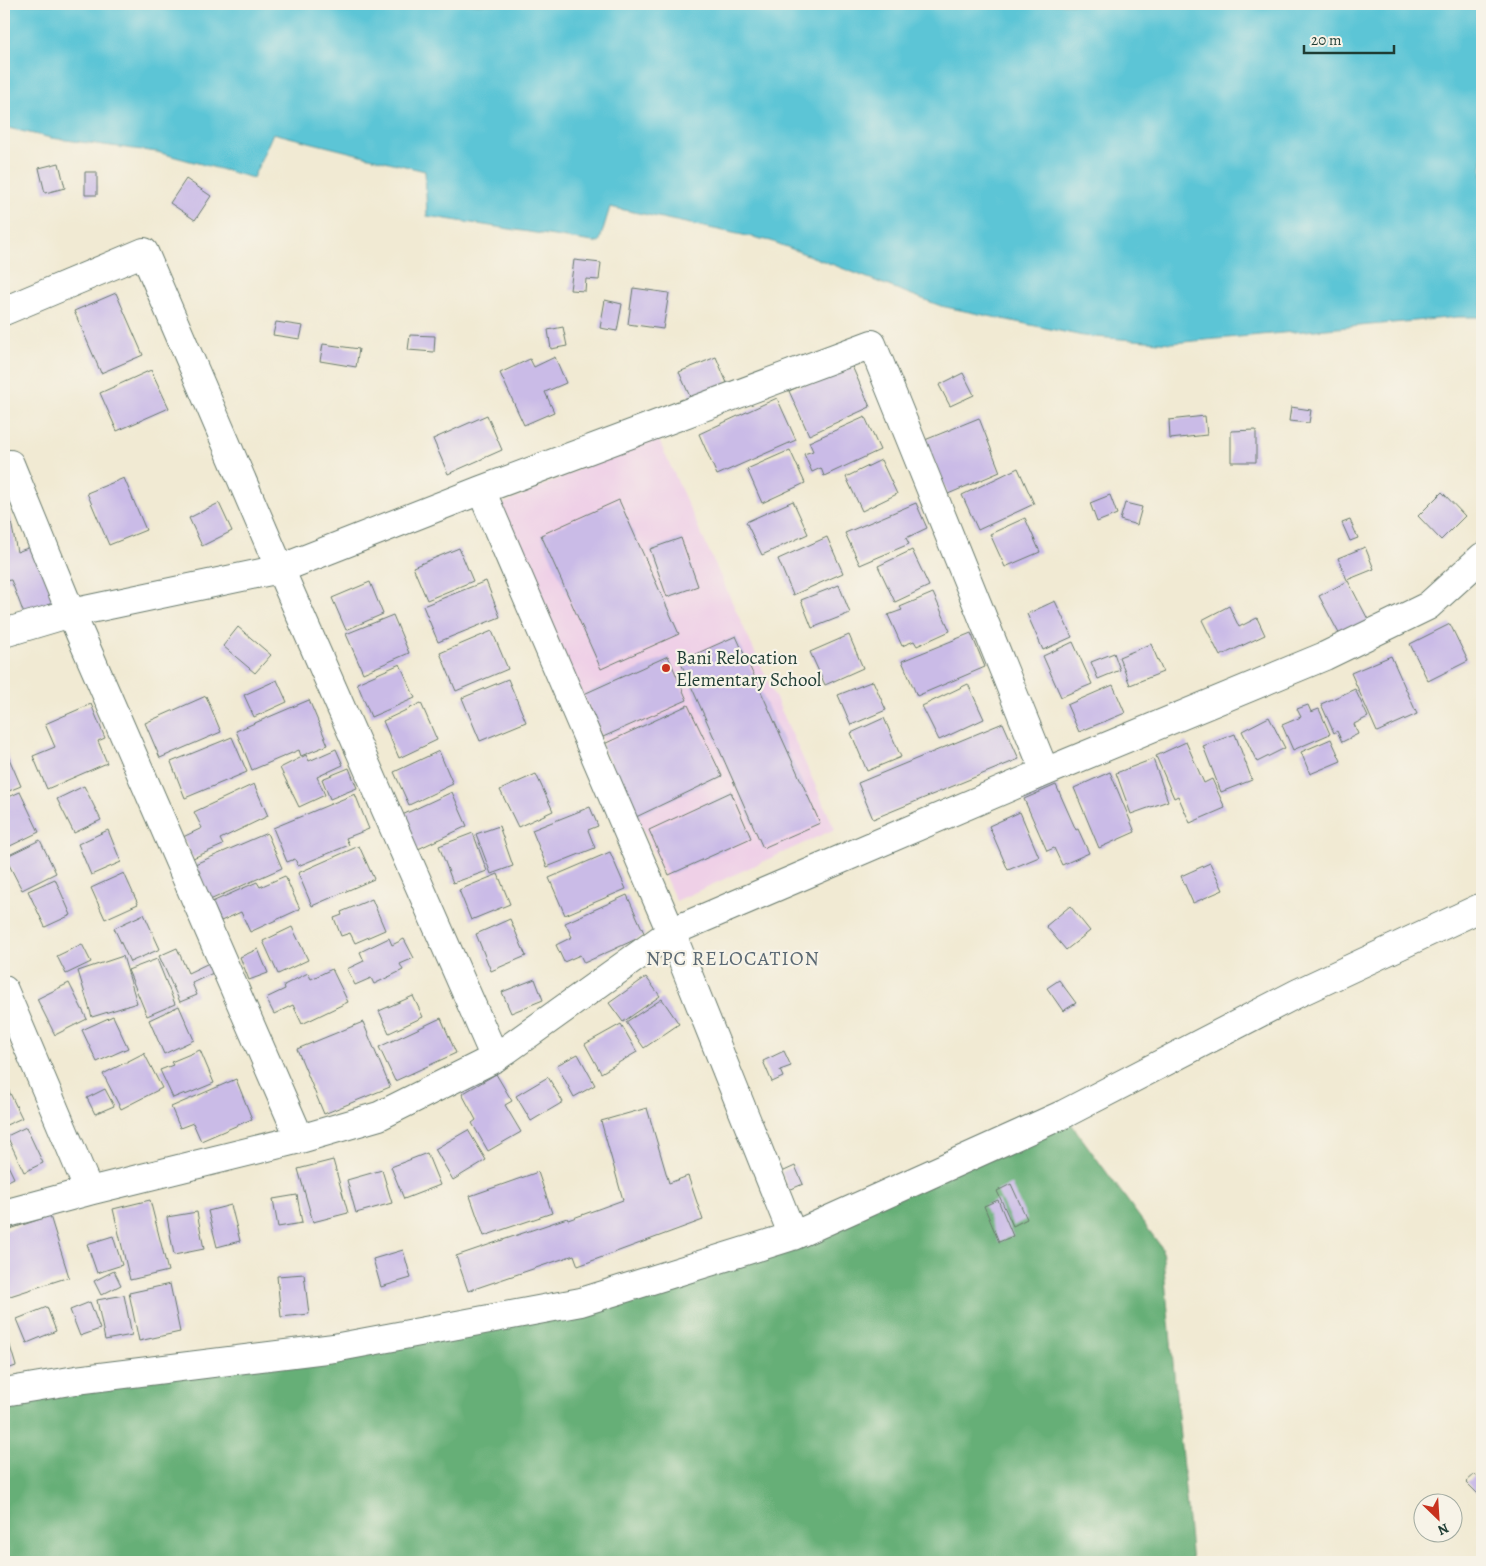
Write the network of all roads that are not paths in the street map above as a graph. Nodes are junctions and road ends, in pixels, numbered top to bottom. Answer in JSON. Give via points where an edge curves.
{"nodes":[{"id":1,"x":4,"y":311,"type":"edge"},
{"id":2,"x":10,"y":464,"type":"dead end"},
{"id":3,"x":481,"y":490,"type":"junction"},
{"id":4,"x":1482,"y":557,"type":"edge"},
{"id":5,"x":280,"y":569,"type":"junction"},
{"id":6,"x":71,"y":613,"type":"junction"},
{"id":7,"x":4,"y":633,"type":"edge"},
{"id":8,"x":1045,"y":772,"type":"junction"},
{"id":9,"x":1482,"y":907,"type":"edge"},
{"id":10,"x":670,"y":932,"type":"junction"},
{"id":11,"x":4,"y":990,"type":"edge"},
{"id":12,"x":495,"y":1058,"type":"junction"},
{"id":13,"x":300,"y":1140,"type":"junction"},
{"id":14,"x":89,"y":1191,"type":"junction"},
{"id":15,"x":4,"y":1214,"type":"edge"},
{"id":16,"x":793,"y":1236,"type":"junction"},
{"id":17,"x":4,"y":1392,"type":"edge"}],
"edges":[{"from":1,"to":5,"type":"street","via":[[144,252]]},
{"from":2,"to":6,"type":"street"},
{"from":3,"to":5,"type":"street"},
{"from":3,"to":8,"type":"street","via":[[872,344]]},
{"from":3,"to":10,"type":"street"},
{"from":4,"to":8,"type":"street","via":[[1428,606],[1325,656]]},
{"from":5,"to":6,"type":"street"},
{"from":5,"to":12,"type":"street"},
{"from":6,"to":7,"type":"street"},
{"from":6,"to":13,"type":"street"},
{"from":8,"to":10,"type":"street"},
{"from":9,"to":16,"type":"street","via":[[1298,993],[1064,1114]]},
{"from":10,"to":12,"type":"street"},
{"from":10,"to":16,"type":"street"},
{"from":11,"to":14,"type":"street"},
{"from":12,"to":13,"type":"street","via":[[379,1116]]},
{"from":13,"to":14,"type":"street"},
{"from":14,"to":15,"type":"street"},
{"from":16,"to":17,"type":"street","via":[[581,1302],[334,1348]]}]}
